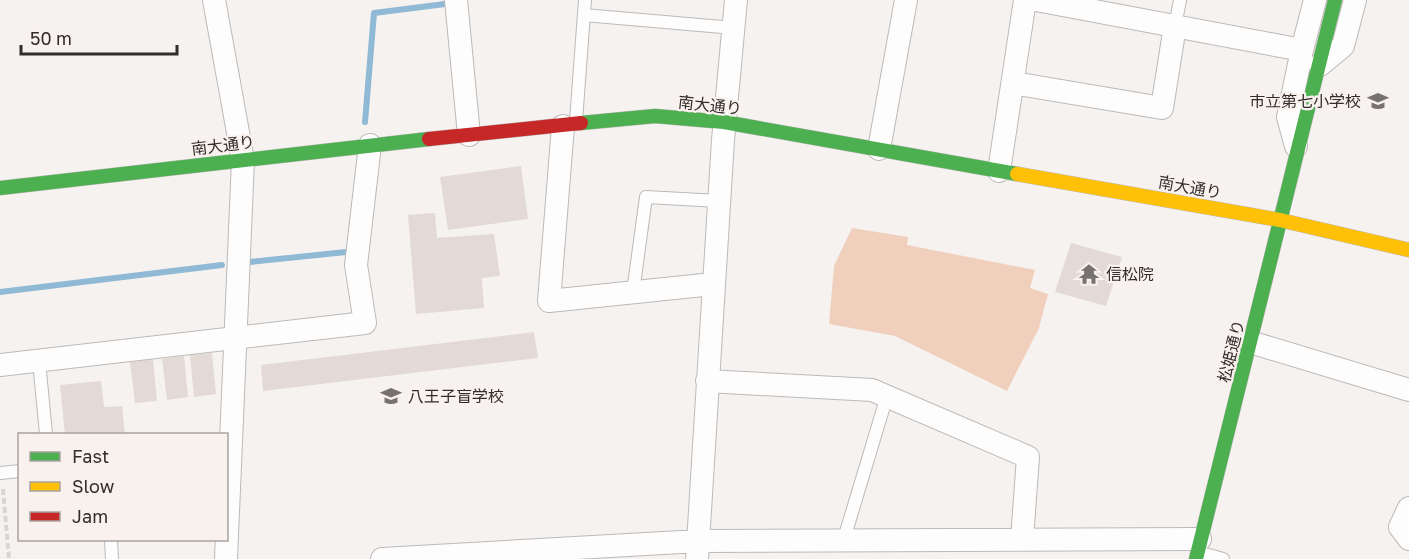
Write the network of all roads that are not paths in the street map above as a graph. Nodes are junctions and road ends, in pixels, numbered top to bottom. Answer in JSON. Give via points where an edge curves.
{"nodes":[{"id":1,"x":214,"y":0,"type":"edge"},
{"id":2,"x":456,"y":0,"type":"edge"},
{"id":3,"x":585,"y":0,"type":"edge"},
{"id":4,"x":736,"y":0,"type":"edge"},
{"id":5,"x":906,"y":0,"type":"edge"},
{"id":6,"x":1025,"y":0,"type":"edge"},
{"id":7,"x":1036,"y":0,"type":"edge"},
{"id":8,"x":1180,"y":0,"type":"edge"},
{"id":9,"x":1315,"y":0,"type":"edge"},
{"id":10,"x":1335,"y":0,"type":"edge"},
{"id":11,"x":1355,"y":0,"type":"edge"},
{"id":12,"x":584,"y":15,"type":"junction"},
{"id":13,"x":1175,"y":26,"type":"junction"},
{"id":14,"x":734,"y":28,"type":"junction"},
{"id":15,"x":1302,"y":50,"type":"junction"},
{"id":16,"x":1320,"y":66,"type":"junction"},
{"id":17,"x":1013,"y":83,"type":"junction"},
{"id":18,"x":724,"y":122,"type":"junction"},
{"id":19,"x":570,"y":124,"type":"junction"},
{"id":20,"x":470,"y":135,"type":"junction"},
{"id":21,"x":370,"y":145,"type":"junction"},
{"id":22,"x":879,"y":149,"type":"junction"},
{"id":23,"x":1297,"y":151,"type":"junction"},
{"id":24,"x":243,"y":160,"type":"junction"},
{"id":25,"x":999,"y":171,"type":"junction"},
{"id":26,"x":0,"y":188,"type":"edge"},
{"id":27,"x":719,"y":201,"type":"junction"},
{"id":28,"x":1280,"y":220,"type":"junction"},
{"id":29,"x":1409,"y":250,"type":"edge"},
{"id":30,"x":713,"y":284,"type":"junction"},
{"id":31,"x":633,"y":292,"type":"junction"},
{"id":32,"x":236,"y":339,"type":"junction"},
{"id":33,"x":1250,"y":342,"type":"junction"},
{"id":34,"x":39,"y":361,"type":"junction"},
{"id":35,"x":0,"y":365,"type":"edge"},
{"id":36,"x":707,"y":381,"type":"junction"},
{"id":37,"x":1409,"y":390,"type":"edge"},
{"id":38,"x":887,"y":396,"type":"junction"},
{"id":39,"x":46,"y":433,"type":"edge"},
{"id":40,"x":229,"y":454,"type":"edge"},
{"id":41,"x":18,"y":471,"type":"edge"},
{"id":42,"x":1,"y":473,"type":"edge"},
{"id":43,"x":228,"y":489,"type":"edge"},
{"id":44,"x":1409,"y":508,"type":"edge"},
{"id":45,"x":1022,"y":539,"type":"junction"},
{"id":46,"x":1409,"y":539,"type":"edge"},
{"id":47,"x":111,"y":541,"type":"edge"},
{"id":48,"x":227,"y":541,"type":"edge"},
{"id":49,"x":843,"y":542,"type":"junction"},
{"id":50,"x":698,"y":550,"type":"edge"},
{"id":51,"x":1198,"y":550,"type":"edge"},
{"id":52,"x":112,"y":559,"type":"edge"},
{"id":53,"x":226,"y":559,"type":"edge"},
{"id":54,"x":382,"y":559,"type":"edge"},
{"id":55,"x":1222,"y":559,"type":"edge"}],
"edges":[{"from":1,"to":24,"type":"street"},
{"from":2,"to":20,"type":"street"},
{"from":3,"to":12,"type":"lane"},
{"from":4,"to":14,"type":"street"},
{"from":5,"to":22,"type":"street"},
{"from":6,"to":17,"type":"street"},
{"from":7,"to":13,"type":"street"},
{"from":8,"to":13,"type":"lane"},
{"from":9,"to":15,"type":"street"},
{"from":10,"to":16,"type":"street","name":"松姫通り"},
{"from":11,"to":16,"type":"street","via":[[1343,46]]},
{"from":12,"to":14,"type":"lane"},
{"from":12,"to":19,"type":"lane"},
{"from":13,"to":15,"type":"street"},
{"from":13,"to":17,"type":"street","via":[[1162,108]]},
{"from":14,"to":18,"type":"street"},
{"from":15,"to":23,"type":"street","via":[[1288,117]]},
{"from":16,"to":23,"type":"street","name":"松姫通り"},
{"from":17,"to":25,"type":"street"},
{"from":18,"to":19,"type":"street","name":"南大通り","via":[[655,116]]},
{"from":18,"to":22,"type":"street","name":"南大通り"},
{"from":18,"to":27,"type":"street"},
{"from":19,"to":20,"type":"street","name":"南大通り"},
{"from":19,"to":31,"type":"street","via":[[549,301]]},
{"from":20,"to":21,"type":"street","name":"南大通り"},
{"from":21,"to":24,"type":"street","name":"南大通り"},
{"from":21,"to":32,"type":"street","via":[[356,265],[365,322]]},
{"from":22,"to":25,"type":"street","name":"南大通り"},
{"from":23,"to":28,"type":"street","name":"松姫通り"},
{"from":24,"to":26,"type":"street","name":"南大通り"},
{"from":24,"to":32,"type":"street"},
{"from":25,"to":28,"type":"street","name":"南大通り"},
{"from":27,"to":30,"type":"street"},
{"from":27,"to":31,"type":"lane","via":[[646,197]]},
{"from":28,"to":29,"type":"street","name":"南大通り"},
{"from":28,"to":33,"type":"street","name":"松姫通り"},
{"from":30,"to":31,"type":"street"},
{"from":30,"to":36,"type":"street"},
{"from":32,"to":34,"type":"street"},
{"from":32,"to":40,"type":"street"},
{"from":33,"to":37,"type":"street"},
{"from":33,"to":51,"type":"street","name":"松姫通り"},
{"from":34,"to":35,"type":"street"},
{"from":34,"to":39,"type":"lane"},
{"from":36,"to":38,"type":"street","via":[[872,390]]},
{"from":36,"to":50,"type":"street"},
{"from":38,"to":45,"type":"street","via":[[1028,457]]},
{"from":38,"to":49,"type":"lane"},
{"from":40,"to":43,"type":"street"},
{"from":41,"to":42,"type":"lane"},
{"from":44,"to":46,"type":"street","via":[[1400,527]]},
{"from":45,"to":49,"type":"street"},
{"from":45,"to":51,"type":"street"},
{"from":47,"to":52,"type":"lane"},
{"from":48,"to":53,"type":"street"},
{"from":49,"to":50,"type":"street"},
{"from":50,"to":54,"type":"street"},
{"from":51,"to":55,"type":"lane"}]}
